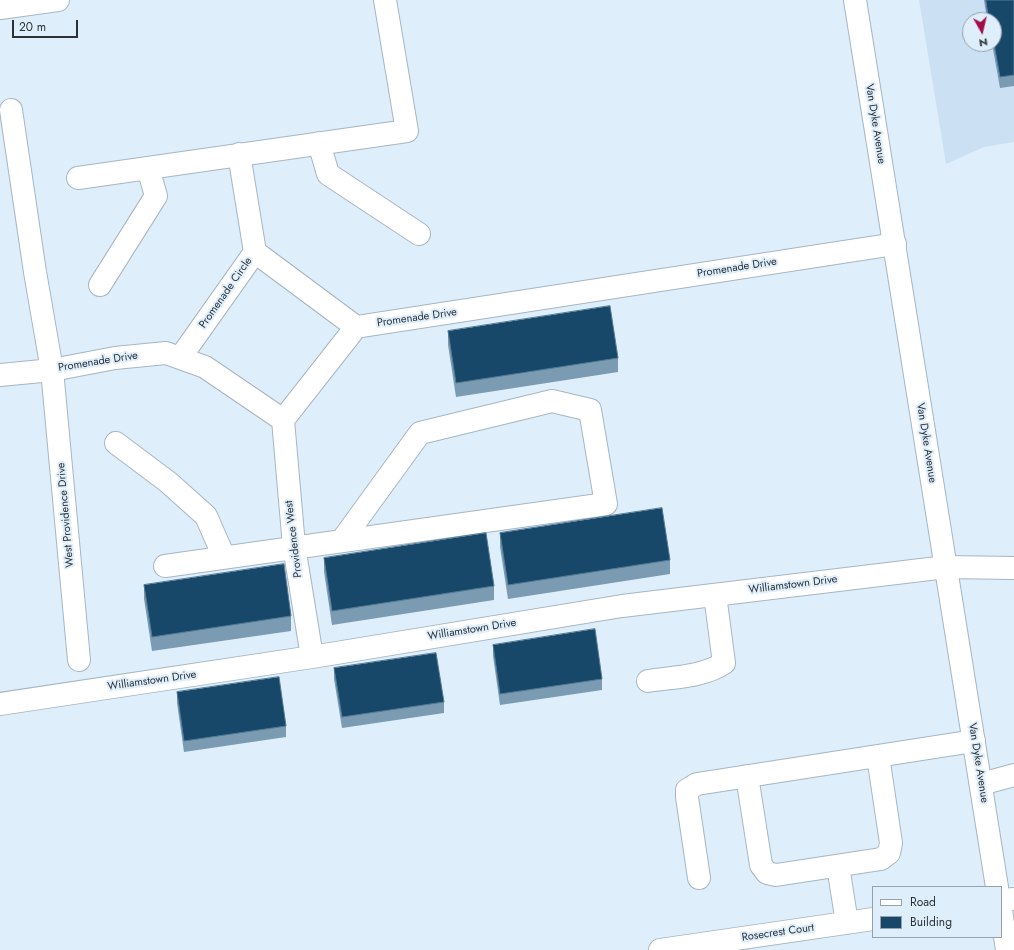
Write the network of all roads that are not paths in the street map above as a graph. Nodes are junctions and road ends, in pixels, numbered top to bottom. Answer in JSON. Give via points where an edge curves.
{"nodes":[{"id":1,"x":58,"y":0,"type":"edge"},
{"id":2,"x":386,"y":0,"type":"edge"},
{"id":3,"x":855,"y":0,"type":"edge"},
{"id":4,"x":0,"y":8,"type":"edge"},
{"id":5,"x":11,"y":110,"type":"dead end"},
{"id":6,"x":319,"y":143,"type":"junction"},
{"id":7,"x":239,"y":154,"type":"junction"},
{"id":8,"x":148,"y":168,"type":"junction"},
{"id":9,"x":78,"y":178,"type":"dead end"},
{"id":10,"x":419,"y":234,"type":"dead end"},
{"id":11,"x":895,"y":244,"type":"junction"},
{"id":12,"x":255,"y":252,"type":"junction"},
{"id":13,"x":100,"y":285,"type":"dead end"},
{"id":14,"x":356,"y":327,"type":"junction"},
{"id":15,"x":180,"y":358,"type":"junction"},
{"id":16,"x":52,"y":370,"type":"junction"},
{"id":17,"x":0,"y":375,"type":"edge"},
{"id":18,"x":283,"y":420,"type":"junction"},
{"id":19,"x":116,"y":443,"type":"dead end"},
{"id":20,"x":343,"y":540,"type":"junction"},
{"id":21,"x":294,"y":546,"type":"junction"},
{"id":22,"x":224,"y":557,"type":"junction"},
{"id":23,"x":165,"y":566,"type":"dead end"},
{"id":24,"x":946,"y":567,"type":"junction"},
{"id":25,"x":1014,"y":568,"type":"edge"},
{"id":26,"x":715,"y":595,"type":"junction"},
{"id":27,"x":312,"y":657,"type":"junction"},
{"id":28,"x":80,"y":660,"type":"dead end"},
{"id":29,"x":648,"y":681,"type":"dead end"},
{"id":30,"x":0,"y":704,"type":"edge"},
{"id":31,"x":974,"y":741,"type":"junction"},
{"id":32,"x":878,"y":756,"type":"junction"},
{"id":33,"x":1014,"y":775,"type":"edge"},
{"id":34,"x":747,"y":776,"type":"junction"},
{"id":35,"x":981,"y":784,"type":"junction"},
{"id":36,"x":838,"y":866,"type":"junction"},
{"id":37,"x":700,"y":878,"type":"dead end"},
{"id":38,"x":997,"y":886,"type":"edge"},
{"id":39,"x":1014,"y":899,"type":"edge"},
{"id":40,"x":1002,"y":900,"type":"edge"},
{"id":41,"x":1002,"y":917,"type":"edge"},
{"id":42,"x":872,"y":919,"type":"edge"},
{"id":43,"x":847,"y":923,"type":"junction"},
{"id":44,"x":660,"y":950,"type":"edge"},
{"id":45,"x":1007,"y":950,"type":"edge"}],
"edges":[{"from":1,"to":4,"type":"street"},
{"from":2,"to":6,"type":"street","via":[[407,131]]},
{"from":3,"to":11,"type":"street","name":"Van Dyke Avenue"},
{"from":5,"to":16,"type":"street","name":"West Providence Drive"},
{"from":6,"to":7,"type":"street"},
{"from":6,"to":10,"type":"street","via":[[328,174]]},
{"from":7,"to":8,"type":"street"},
{"from":7,"to":12,"type":"street"},
{"from":8,"to":9,"type":"street"},
{"from":8,"to":13,"type":"street","via":[[156,196]]},
{"from":11,"to":14,"type":"street","name":"Promenade Drive"},
{"from":11,"to":24,"type":"street","name":"Van Dyke Avenue"},
{"from":12,"to":14,"type":"street","name":"Promenade Circle"},
{"from":12,"to":15,"type":"street","name":"Promenade Circle"},
{"from":14,"to":18,"type":"street"},
{"from":15,"to":16,"type":"street","name":"Promenade Drive","via":[[166,353],[115,358]]},
{"from":15,"to":18,"type":"street","name":"Promenade Drive","via":[[205,367]]},
{"from":16,"to":17,"type":"street","name":"Promenade Drive"},
{"from":16,"to":28,"type":"street","name":"West Providence Drive"},
{"from":18,"to":21,"type":"street","name":"Providence West"},
{"from":19,"to":22,"type":"street","via":[[168,482],[206,516]]},
{"from":20,"to":20,"type":"street","via":[[606,504],[590,410],[552,401],[420,433]]},
{"from":20,"to":21,"type":"street"},
{"from":21,"to":22,"type":"street"},
{"from":21,"to":27,"type":"street","name":"Providence West"},
{"from":22,"to":23,"type":"street"},
{"from":24,"to":25,"type":"street","name":"Williamstown Drive"},
{"from":24,"to":26,"type":"street","name":"Williamstown Drive"},
{"from":24,"to":31,"type":"street","name":"Van Dyke Avenue"},
{"from":26,"to":27,"type":"street","name":"Williamstown Drive","via":[[622,606]]},
{"from":26,"to":29,"type":"street","via":[[724,663],[715,669],[694,674]]},
{"from":27,"to":30,"type":"street","name":"Williamstown Drive"},
{"from":31,"to":32,"type":"street"},
{"from":31,"to":35,"type":"street","name":"Van Dyke Avenue"},
{"from":32,"to":34,"type":"street"},
{"from":32,"to":36,"type":"street","via":[[891,842],[889,853],[881,859]]},
{"from":33,"to":35,"type":"street"},
{"from":34,"to":36,"type":"street","via":[[761,865],[767,873],[776,875]]},
{"from":34,"to":37,"type":"street","via":[[697,784],[687,790]]},
{"from":35,"to":38,"type":"street","name":"Van Dyke Avenue"},
{"from":36,"to":43,"type":"street"},
{"from":39,"to":40,"type":"street"},
{"from":41,"to":45,"type":"street"},
{"from":42,"to":43,"type":"street","name":"Rosecrest Court"},
{"from":43,"to":44,"type":"street","name":"Rosecrest Court"}]}
